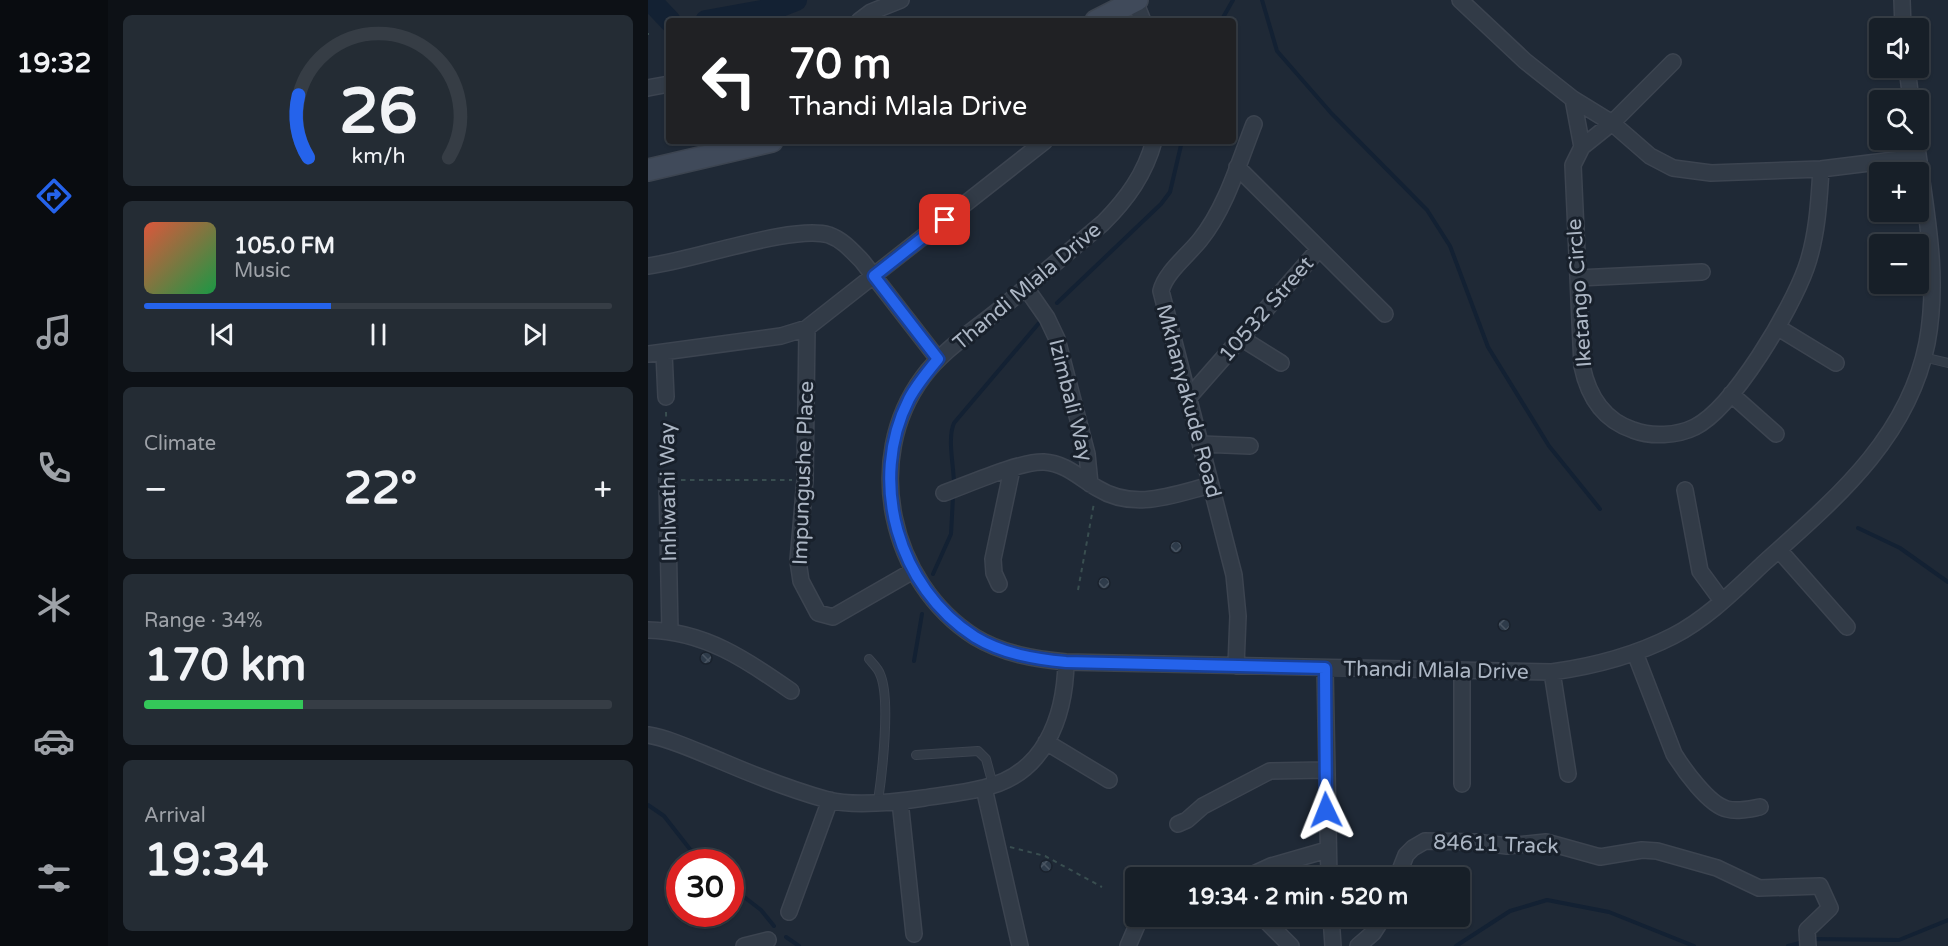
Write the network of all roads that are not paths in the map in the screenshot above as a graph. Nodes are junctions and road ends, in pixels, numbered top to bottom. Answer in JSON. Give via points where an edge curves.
{"nodes":[{"id":1,"x":901,"y":0,"type":"edge"},
{"id":2,"x":1460,"y":0,"type":"edge"},
{"id":3,"x":1902,"y":0,"type":"edge"},
{"id":4,"x":1139,"y":7,"type":"edge"},
{"id":5,"x":863,"y":18,"type":"edge"},
{"id":6,"x":1105,"y":18,"type":"edge"},
{"id":7,"x":1903,"y":18,"type":"edge"},
{"id":8,"x":1673,"y":62,"type":"dead end"},
{"id":9,"x":666,"y":85,"type":"edge"},
{"id":10,"x":648,"y":88,"type":"edge"},
{"id":11,"x":1574,"y":99,"type":"junction"},
{"id":12,"x":1612,"y":123,"type":"junction"},
{"id":13,"x":1254,"y":124,"type":"dead end"},
{"id":14,"x":759,"y":144,"type":"edge"},
{"id":15,"x":1041,"y":144,"type":"edge"},
{"id":16,"x":1153,"y":144,"type":"edge"},
{"id":17,"x":1582,"y":147,"type":"junction"},
{"id":18,"x":1917,"y":150,"type":"edge"},
{"id":19,"x":1918,"y":157,"type":"junction"},
{"id":20,"x":1237,"y":167,"type":"junction"},
{"id":21,"x":648,"y":170,"type":"edge"},
{"id":22,"x":1821,"y":170,"type":"junction"},
{"id":23,"x":1319,"y":249,"type":"junction"},
{"id":24,"x":648,"y":266,"type":"edge"},
{"id":25,"x":1702,"y":272,"type":"dead end"},
{"id":26,"x":874,"y":276,"type":"junction"},
{"id":27,"x":1578,"y":278,"type":"junction"},
{"id":28,"x":1026,"y":288,"type":"junction"},
{"id":29,"x":1384,"y":314,"type":"dead end"},
{"id":30,"x":1777,"y":327,"type":"junction"},
{"id":31,"x":807,"y":328,"type":"junction"},
{"id":32,"x":1241,"y":338,"type":"junction"},
{"id":33,"x":664,"y":353,"type":"junction"},
{"id":34,"x":648,"y":354,"type":"edge"},
{"id":35,"x":1923,"y":357,"type":"junction"},
{"id":36,"x":938,"y":359,"type":"junction"},
{"id":37,"x":1281,"y":363,"type":"dead end"},
{"id":38,"x":1836,"y":363,"type":"dead end"},
{"id":39,"x":1948,"y":363,"type":"edge"},
{"id":40,"x":1731,"y":394,"type":"junction"},
{"id":41,"x":666,"y":397,"type":"road end"},
{"id":42,"x":1189,"y":397,"type":"junction"},
{"id":43,"x":1776,"y":434,"type":"dead end"},
{"id":44,"x":1201,"y":444,"type":"junction"},
{"id":45,"x":1250,"y":446,"type":"dead end"},
{"id":46,"x":1012,"y":469,"type":"junction"},
{"id":47,"x":667,"y":480,"type":"road end"},
{"id":48,"x":1211,"y":485,"type":"junction"},
{"id":49,"x":1094,"y":486,"type":"junction"},
{"id":50,"x":1685,"y":490,"type":"dead end"},
{"id":51,"x":944,"y":494,"type":"dead end"},
{"id":52,"x":1779,"y":550,"type":"junction"},
{"id":53,"x":913,"y":571,"type":"junction"},
{"id":54,"x":999,"y":584,"type":"dead end"},
{"id":55,"x":1722,"y":601,"type":"junction"},
{"id":56,"x":1847,"y":627,"type":"dead end"},
{"id":57,"x":648,"y":630,"type":"edge"},
{"id":58,"x":670,"y":632,"type":"junction"},
{"id":59,"x":1635,"y":653,"type":"junction"},
{"id":60,"x":868,"y":659,"type":"dead end"},
{"id":61,"x":1066,"y":662,"type":"junction"},
{"id":62,"x":1236,"y":666,"type":"junction"},
{"id":63,"x":1325,"y":668,"type":"junction"},
{"id":64,"x":1462,"y":671,"type":"junction"},
{"id":65,"x":1552,"y":672,"type":"junction"},
{"id":66,"x":791,"y":691,"type":"dead end"},
{"id":67,"x":648,"y":735,"type":"edge"},
{"id":68,"x":1046,"y":742,"type":"junction"},
{"id":69,"x":916,"y":755,"type":"dead end"},
{"id":70,"x":1325,"y":770,"type":"junction"},
{"id":71,"x":1568,"y":774,"type":"dead end"},
{"id":72,"x":1109,"y":780,"type":"dead end"},
{"id":73,"x":1462,"y":784,"type":"dead end"},
{"id":74,"x":989,"y":786,"type":"junction"},
{"id":75,"x":831,"y":801,"type":"junction"},
{"id":76,"x":879,"y":801,"type":"junction"},
{"id":77,"x":900,"y":801,"type":"junction"},
{"id":78,"x":1760,"y":807,"type":"dead end"},
{"id":79,"x":1178,"y":824,"type":"dead end"},
{"id":80,"x":1327,"y":850,"type":"junction"},
{"id":81,"x":1269,"y":867,"type":"edge"},
{"id":82,"x":1328,"y":867,"type":"edge"},
{"id":83,"x":1401,"y":867,"type":"edge"},
{"id":84,"x":789,"y":912,"type":"dead end"},
{"id":85,"x":1136,"y":927,"type":"edge"},
{"id":86,"x":1272,"y":927,"type":"edge"},
{"id":87,"x":1332,"y":927,"type":"edge"},
{"id":88,"x":1377,"y":927,"type":"edge"},
{"id":89,"x":914,"y":934,"type":"dead end"},
{"id":90,"x":768,"y":940,"type":"dead end"},
{"id":91,"x":744,"y":946,"type":"edge"},
{"id":92,"x":1020,"y":946,"type":"edge"},
{"id":93,"x":1128,"y":946,"type":"edge"},
{"id":94,"x":1291,"y":946,"type":"edge"},
{"id":95,"x":1333,"y":946,"type":"edge"},
{"id":96,"x":1358,"y":946,"type":"edge"},
{"id":97,"x":1808,"y":946,"type":"edge"}],
"edges":[{"from":1,"to":5,"type":"street"},
{"from":2,"to":11,"type":"street","via":[[1525,61]]},
{"from":3,"to":7,"type":"street"},
{"from":4,"to":6,"type":"main road"},
{"from":8,"to":12,"type":"street"},
{"from":9,"to":10,"type":"street"},
{"from":11,"to":12,"type":"street"},
{"from":11,"to":17,"type":"street"},
{"from":12,"to":17,"type":"street"},
{"from":12,"to":22,"type":"street","via":[[1650,156],[1685,171]]},
{"from":13,"to":20,"type":"street","name":"Mkhanyakude Road"},
{"from":14,"to":21,"type":"main road"},
{"from":15,"to":26,"type":"street"},
{"from":16,"to":28,"type":"street","name":"Thandi Mlala Drive","via":[[1142,174],[1121,204]]},
{"from":17,"to":27,"type":"street","name":"Iketango Circle","via":[[1572,176]]},
{"from":18,"to":19,"type":"street","name":"Thandi Mlala Drive"},
{"from":19,"to":22,"type":"street"},
{"from":19,"to":35,"type":"street","name":"Thandi Mlala Drive","via":[[1933,264],[1932,311]]},
{"from":20,"to":23,"type":"street"},
{"from":20,"to":42,"type":"street","name":"Mkhanyakude Road","via":[[1208,229],[1162,287],[1164,310]]},
{"from":22,"to":30,"type":"street","name":"Iketango Circle","via":[[1811,252]]},
{"from":23,"to":29,"type":"street"},
{"from":23,"to":32,"type":"street","name":"10532 Street"},
{"from":24,"to":26,"type":"street","via":[[812,233],[839,240]]},
{"from":25,"to":27,"type":"street"},
{"from":26,"to":31,"type":"street"},
{"from":26,"to":36,"type":"street"},
{"from":27,"to":40,"type":"street","name":"Iketango Circle","via":[[1585,380],[1589,392],[1624,428],[1654,434],[1683,432],[1707,419]]},
{"from":28,"to":36,"type":"street","name":"Thandi Mlala Drive"},
{"from":28,"to":49,"type":"street","name":"Izimbali Way","via":[[1057,339]]},
{"from":30,"to":38,"type":"street"},
{"from":30,"to":40,"type":"street","name":"Iketango Circle"},
{"from":31,"to":33,"type":"street","via":[[781,336]]},
{"from":31,"to":53,"type":"street","name":"Impungushe Place","via":[[801,581],[818,613],[829,617],[841,615]]},
{"from":32,"to":37,"type":"street"},
{"from":32,"to":42,"type":"street","name":"10532 Street"},
{"from":33,"to":34,"type":"street"},
{"from":33,"to":41,"type":"street","name":"Inhlwathi Way"},
{"from":35,"to":39,"type":"lane"},
{"from":35,"to":52,"type":"street","name":"Thandi Mlala Drive","via":[[1904,408],[1871,461]]},
{"from":36,"to":53,"type":"street","name":"Thandi Mlala Drive","via":[[909,399],[892,456],[892,510]]},
{"from":40,"to":43,"type":"street"},
{"from":42,"to":44,"type":"street","name":"Mkhanyakude Road"},
{"from":44,"to":45,"type":"street"},
{"from":44,"to":48,"type":"street","name":"Mkhanyakude Road"},
{"from":46,"to":49,"type":"street","via":[[1050,463]]},
{"from":46,"to":51,"type":"street"},
{"from":46,"to":54,"type":"street","via":[[993,559]]},
{"from":47,"to":58,"type":"street","name":"Inhlwathi Way"},
{"from":48,"to":49,"type":"street","via":[[1135,502],[1111,496]]},
{"from":48,"to":62,"type":"street","name":"Mkhanyakude Road","via":[[1236,583]]},
{"from":50,"to":55,"type":"street","via":[[1700,571]]},
{"from":52,"to":55,"type":"street","name":"Thandi Mlala Drive"},
{"from":52,"to":56,"type":"street"},
{"from":53,"to":61,"type":"street","name":"Thandi Mlala Drive","via":[[934,602],[976,637],[1024,657]]},
{"from":55,"to":59,"type":"street","name":"Thandi Mlala Drive","via":[[1674,636]]},
{"from":57,"to":58,"type":"street"},
{"from":58,"to":66,"type":"street","via":[[704,640],[736,654]]},
{"from":59,"to":65,"type":"street","name":"Thandi Mlala Drive","via":[[1597,665]]},
{"from":59,"to":78,"type":"street","via":[[1683,768],[1720,806],[1742,810]]},
{"from":60,"to":76,"type":"lane","via":[[882,682],[884,761]]},
{"from":61,"to":62,"type":"street","name":"Thandi Mlala Drive"},
{"from":61,"to":68,"type":"street","via":[[1062,710]]},
{"from":62,"to":63,"type":"street","name":"Thandi Mlala Drive"},
{"from":63,"to":64,"type":"street","name":"Thandi Mlala Drive"},
{"from":63,"to":70,"type":"street"},
{"from":64,"to":65,"type":"street","name":"Thandi Mlala Drive"},
{"from":64,"to":73,"type":"street"},
{"from":65,"to":71,"type":"street"},
{"from":67,"to":75,"type":"street"},
{"from":68,"to":72,"type":"street"},
{"from":68,"to":74,"type":"street","via":[[1028,765]]},
{"from":69,"to":74,"type":"lane","via":[[978,751],[986,759]]},
{"from":70,"to":79,"type":"street","via":[[1270,771],[1203,806]]},
{"from":70,"to":80,"type":"street"},
{"from":74,"to":77,"type":"street"},
{"from":74,"to":92,"type":"street"},
{"from":75,"to":76,"type":"street"},
{"from":75,"to":84,"type":"street"},
{"from":76,"to":77,"type":"street"},
{"from":77,"to":89,"type":"street"},
{"from":80,"to":81,"type":"street"},
{"from":80,"to":82,"type":"street"},
{"from":83,"to":97,"type":"street","name":"84611 Track","via":[[1406,855],[1425,841],[1507,846],[1546,842],[1600,857],[1657,851],[1717,868],[1759,888],[1820,886],[1830,908],[1807,930]]},
{"from":85,"to":93,"type":"street"},
{"from":86,"to":94,"type":"street"},
{"from":87,"to":95,"type":"street"},
{"from":88,"to":96,"type":"street"},
{"from":90,"to":91,"type":"street"}]}
